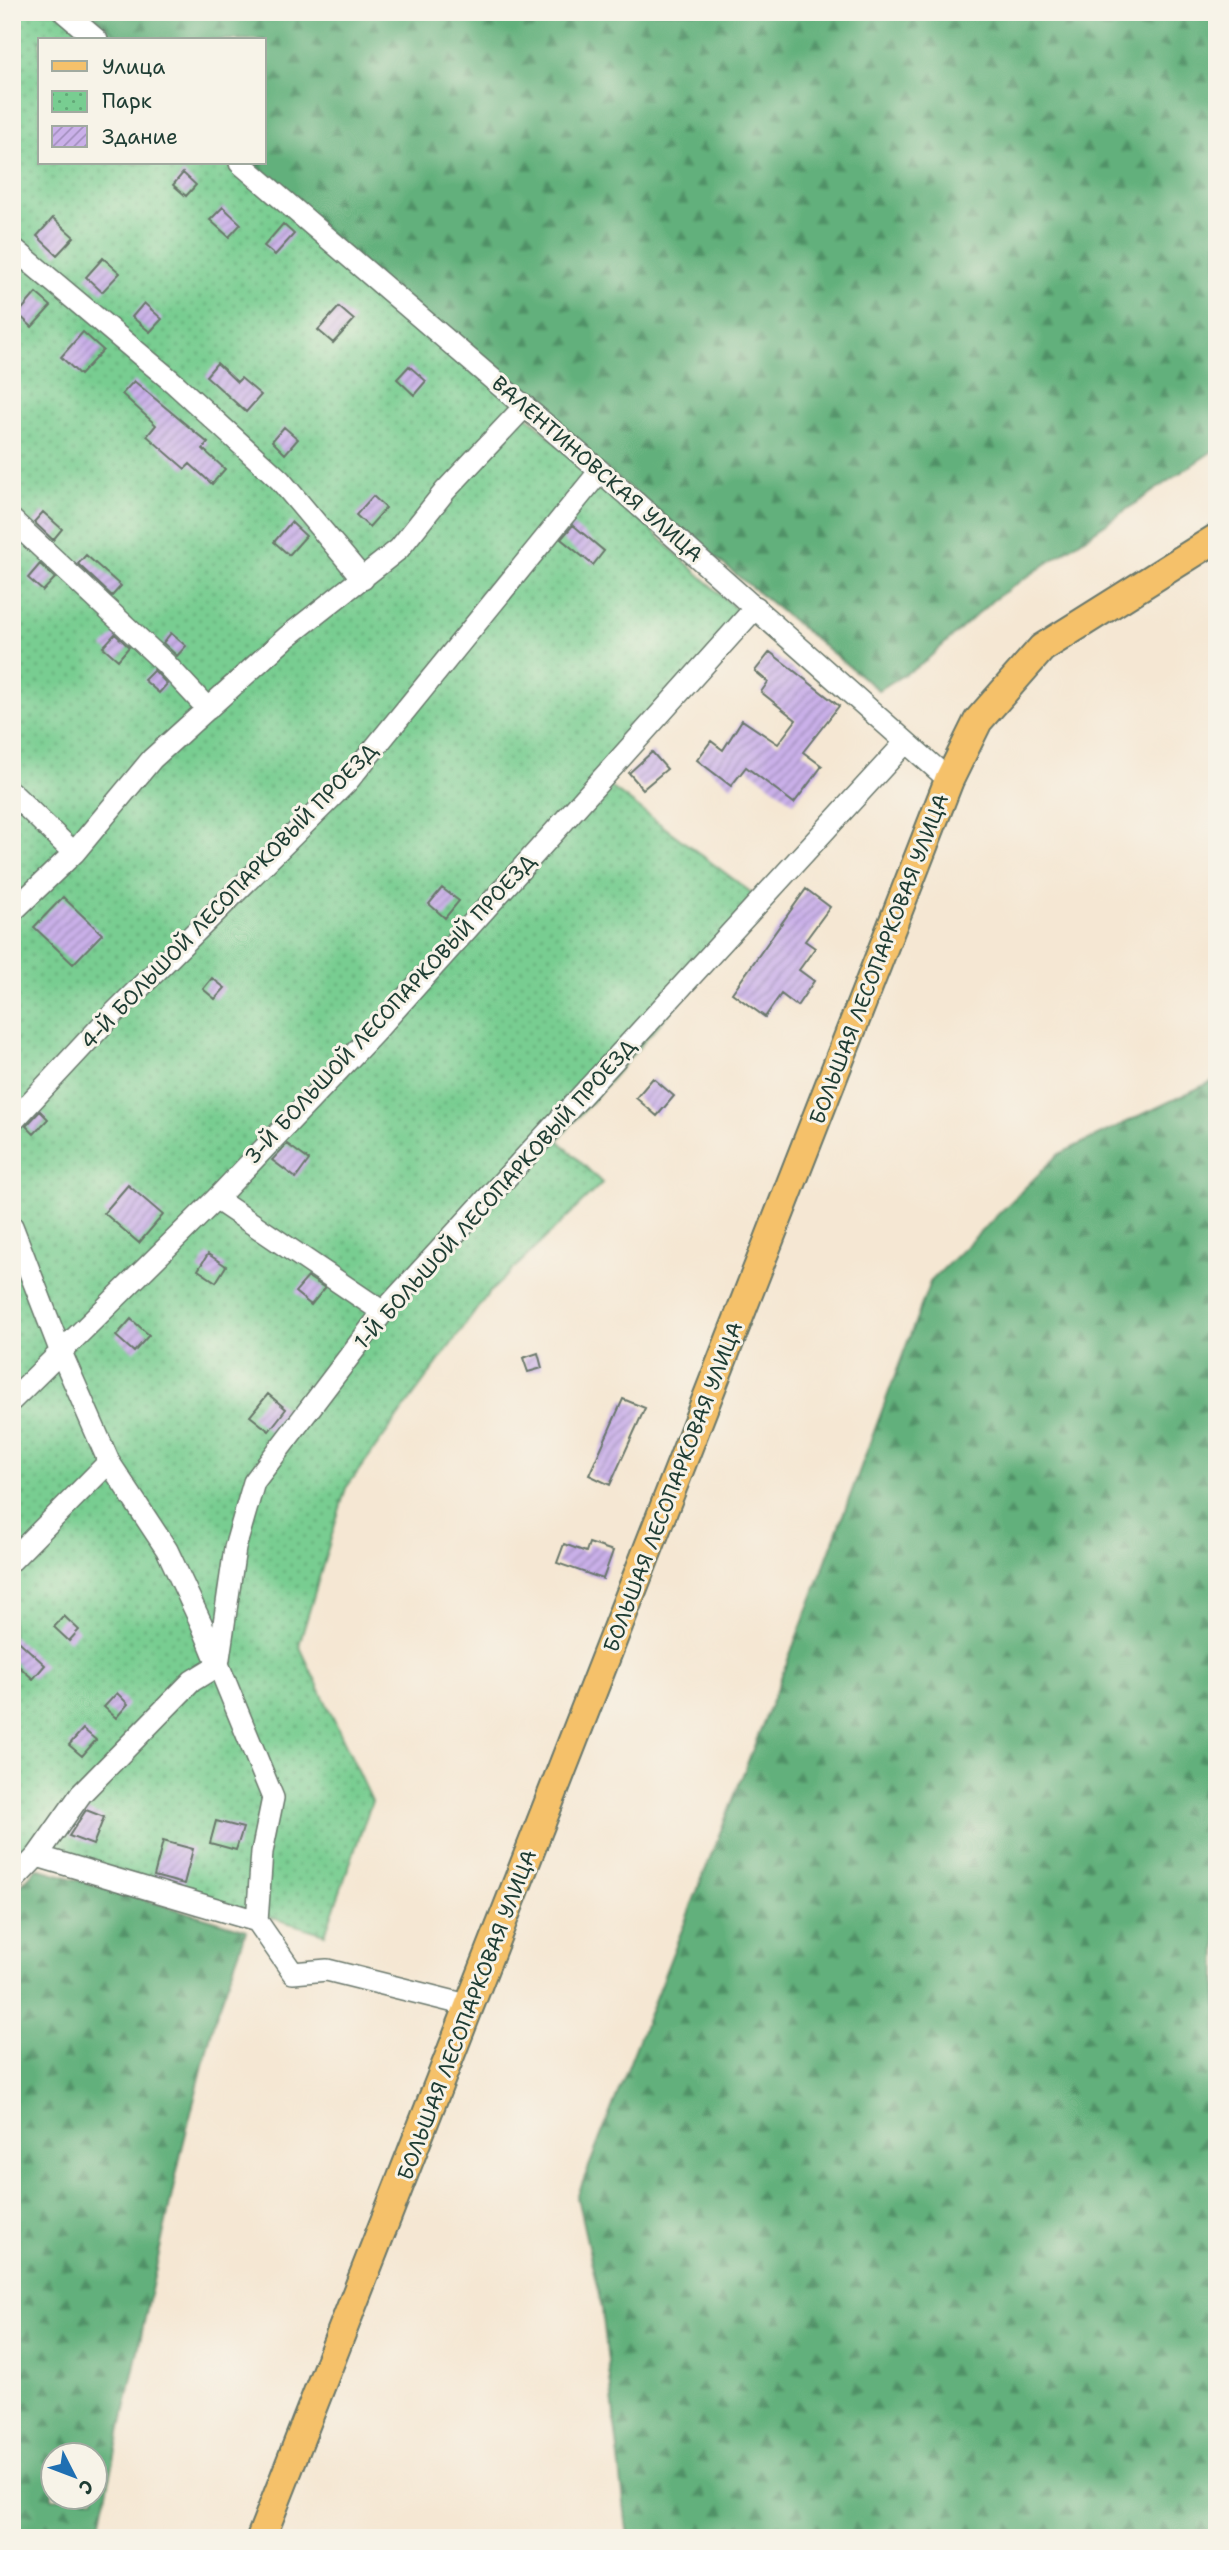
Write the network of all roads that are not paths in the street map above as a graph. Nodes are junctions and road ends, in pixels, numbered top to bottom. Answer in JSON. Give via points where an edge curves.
{"nodes":[{"id":1,"x":64,"y":12,"type":"edge"},
{"id":2,"x":95,"y":38,"type":"edge"},
{"id":3,"x":241,"y":164,"type":"edge"},
{"id":4,"x":12,"y":247,"type":"edge"},
{"id":5,"x":524,"y":407,"type":"junction"},
{"id":6,"x":600,"y":471,"type":"junction"},
{"id":7,"x":12,"y":520,"type":"edge"},
{"id":8,"x":1217,"y":538,"type":"edge"},
{"id":9,"x":363,"y":579,"type":"junction"},
{"id":10,"x":756,"y":607,"type":"junction"},
{"id":11,"x":208,"y":709,"type":"junction"},
{"id":12,"x":906,"y":742,"type":"junction"},
{"id":13,"x":949,"y":780,"type":"junction"},
{"id":14,"x":12,"y":793,"type":"edge"},
{"id":15,"x":75,"y":853,"type":"junction"},
{"id":16,"x":12,"y":912,"type":"edge"},
{"id":17,"x":12,"y":1122,"type":"edge"},
{"id":18,"x":216,"y":1199,"type":"junction"},
{"id":19,"x":12,"y":1226,"type":"edge"},
{"id":20,"x":383,"y":1312,"type":"junction"},
{"id":21,"x":60,"y":1350,"type":"junction"},
{"id":22,"x":12,"y":1400,"type":"edge"},
{"id":23,"x":109,"y":1462,"type":"junction"},
{"id":24,"x":12,"y":1560,"type":"edge"},
{"id":25,"x":218,"y":1665,"type":"junction"},
{"id":26,"x":37,"y":1856,"type":"junction"},
{"id":27,"x":12,"y":1882,"type":"edge"},
{"id":28,"x":257,"y":1921,"type":"junction"},
{"id":29,"x":471,"y":2006,"type":"junction"},
{"id":30,"x":261,"y":2538,"type":"edge"}],
"edges":[{"from":1,"to":2,"type":"street"},
{"from":3,"to":5,"type":"street","name":"ВАЛЕНТИНОВСКАЯ УЛИЦА"},
{"from":4,"to":9,"type":"street","via":[[174,383],[280,480]]},
{"from":5,"to":6,"type":"street","name":"ВАЛЕНТИНОВСКАЯ УЛИЦА"},
{"from":5,"to":9,"type":"street","via":[[445,491],[399,549]]},
{"from":6,"to":10,"type":"street","name":"ВАЛЕНТИНОВСКАЯ УЛИЦА"},
{"from":6,"to":17,"type":"street","name":"4-Й БОЛЬШОЙ ЛЕСОПАРКОВЫЙ ПРОЕЗД","via":[[347,782],[108,1019]]},
{"from":7,"to":11,"type":"street"},
{"from":8,"to":13,"type":"main road","name":"БОЛЬШАЯ ЛЕСОПАРКОВАЯ УЛИЦА","via":[[1042,648],[978,721]]},
{"from":9,"to":11,"type":"street","via":[[287,637]]},
{"from":10,"to":12,"type":"street","name":"ВАЛЕНТИНОВСКАЯ УЛИЦА"},
{"from":10,"to":18,"type":"street","name":"3-Й БОЛЬШОЙ ЛЕСОПАРКОВЫЙ ПРОЕЗД","via":[[374,1033]]},
{"from":11,"to":15,"type":"street","via":[[152,759]]},
{"from":12,"to":13,"type":"street","name":"ВАЛЕНТИНОВСКАЯ УЛИЦА"},
{"from":12,"to":20,"type":"street","name":"1-Й БОЛЬШОЙ ЛЕСОПАРКОВЫЙ ПРОЕЗД"},
{"from":13,"to":29,"type":"main road","name":"БОЛЬШАЯ ЛЕСОПАРКОВАЯ УЛИЦА"},
{"from":14,"to":15,"type":"street"},
{"from":15,"to":16,"type":"street"},
{"from":18,"to":20,"type":"street"},
{"from":18,"to":21,"type":"street","name":"3-Й БОЛЬШОЙ ЛЕСОПАРКОВЫЙ ПРОЕЗД"},
{"from":19,"to":21,"type":"street"},
{"from":20,"to":25,"type":"street","name":"1-Й БОЛЬШОЙ ЛЕСОПАРКОВЫЙ ПРОЕЗД","via":[[254,1482],[235,1548]]},
{"from":21,"to":22,"type":"street","name":"3-Й БОЛЬШОЙ ЛЕСОПАРКОВЫЙ ПРОЕЗД"},
{"from":21,"to":23,"type":"street"},
{"from":23,"to":24,"type":"street"},
{"from":23,"to":25,"type":"street","via":[[167,1550]]},
{"from":25,"to":26,"type":"street","via":[[192,1681],[81,1794]]},
{"from":25,"to":28,"type":"street","via":[[273,1798],[262,1852]]},
{"from":26,"to":27,"type":"street"},
{"from":26,"to":28,"type":"street"},
{"from":28,"to":29,"type":"street","via":[[293,1973],[327,1970]]},
{"from":29,"to":30,"type":"main road","name":"БОЛЬШАЯ ЛЕСОПАРКОВАЯ УЛИЦА"}]}
